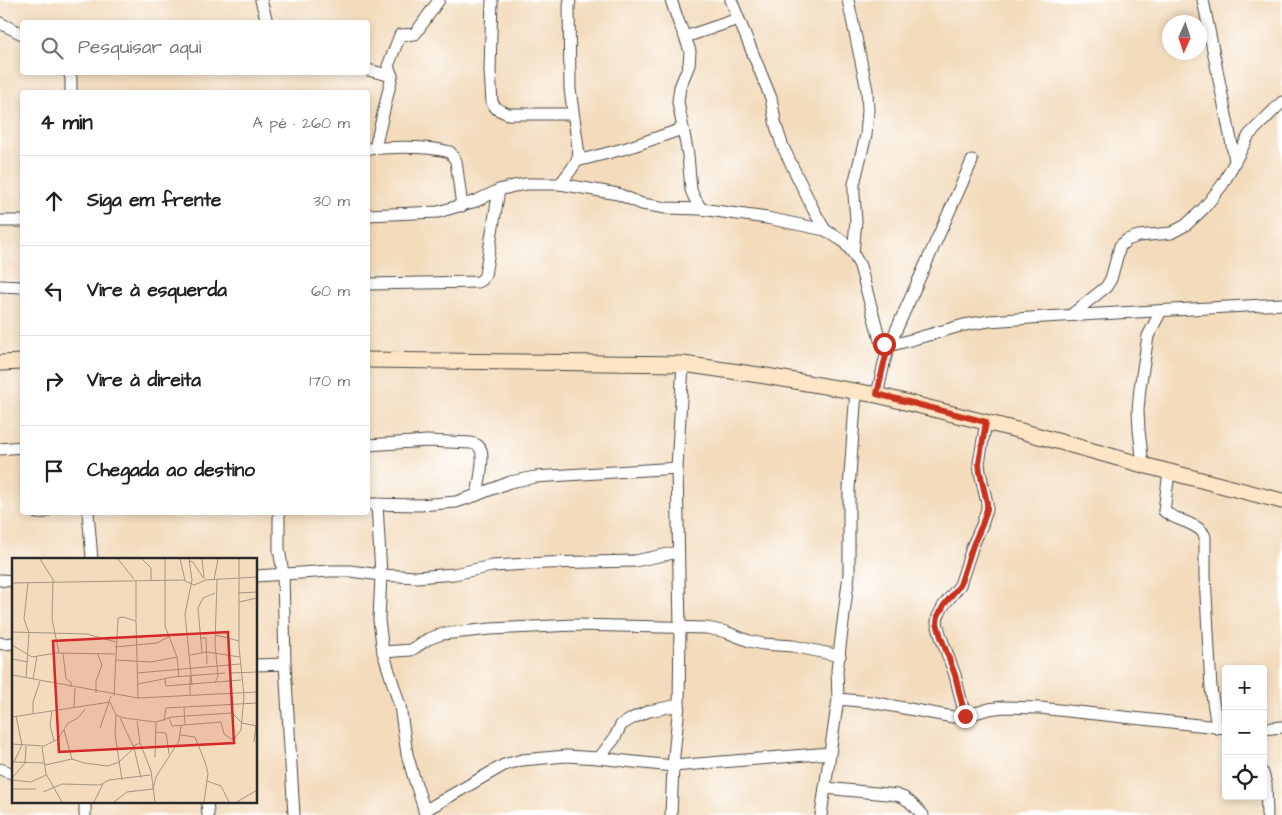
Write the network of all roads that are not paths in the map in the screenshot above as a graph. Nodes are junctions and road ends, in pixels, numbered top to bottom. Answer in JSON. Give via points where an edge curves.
{"nodes":[{"id":1,"x":261,"y":0,"type":"edge"},
{"id":2,"x":439,"y":0,"type":"edge"},
{"id":3,"x":492,"y":0,"type":"edge"},
{"id":4,"x":570,"y":0,"type":"edge"},
{"id":5,"x":671,"y":0,"type":"edge"},
{"id":6,"x":848,"y":0,"type":"edge"},
{"id":7,"x":1203,"y":0,"type":"edge"},
{"id":8,"x":732,"y":1,"type":"edge"},
{"id":9,"x":738,"y":19,"type":"junction"},
{"id":10,"x":266,"y":20,"type":"edge"},
{"id":11,"x":0,"y":23,"type":"edge"},
{"id":12,"x":20,"y":33,"type":"edge"},
{"id":13,"x":685,"y":37,"type":"junction"},
{"id":14,"x":370,"y":70,"type":"edge"},
{"id":15,"x":69,"y":75,"type":"edge"},
{"id":16,"x":392,"y":76,"type":"junction"},
{"id":17,"x":72,"y":90,"type":"edge"},
{"id":18,"x":1282,"y":102,"type":"edge"},
{"id":19,"x":573,"y":114,"type":"junction"},
{"id":20,"x":682,"y":128,"type":"junction"},
{"id":21,"x":372,"y":149,"type":"edge"},
{"id":22,"x":1235,"y":160,"type":"junction"},
{"id":23,"x":577,"y":161,"type":"junction"},
{"id":24,"x":972,"y":161,"type":"dead end"},
{"id":25,"x":560,"y":184,"type":"junction"},
{"id":26,"x":499,"y":190,"type":"junction"},
{"id":27,"x":462,"y":206,"type":"junction"},
{"id":28,"x":701,"y":209,"type":"junction"},
{"id":29,"x":370,"y":215,"type":"edge"},
{"id":30,"x":0,"y":221,"type":"edge"},
{"id":31,"x":20,"y":221,"type":"edge"},
{"id":32,"x":825,"y":230,"type":"junction"},
{"id":33,"x":853,"y":252,"type":"junction"},
{"id":34,"x":370,"y":284,"type":"edge"},
{"id":35,"x":0,"y":286,"type":"edge"},
{"id":36,"x":20,"y":287,"type":"edge"},
{"id":37,"x":1282,"y":304,"type":"edge"},
{"id":38,"x":1161,"y":311,"type":"junction"},
{"id":39,"x":1071,"y":315,"type":"junction"},
{"id":40,"x":889,"y":346,"type":"junction"},
{"id":41,"x":370,"y":360,"type":"edge"},
{"id":42,"x":20,"y":362,"type":"edge"},
{"id":43,"x":0,"y":363,"type":"edge"},
{"id":44,"x":683,"y":364,"type":"junction"},
{"id":45,"x":856,"y":391,"type":"junction"},
{"id":46,"x":877,"y":394,"type":"junction"},
{"id":47,"x":986,"y":422,"type":"junction"},
{"id":48,"x":370,"y":445,"type":"edge"},
{"id":49,"x":20,"y":447,"type":"edge"},
{"id":50,"x":0,"y":449,"type":"edge"},
{"id":51,"x":1143,"y":465,"type":"junction"},
{"id":52,"x":677,"y":468,"type":"junction"},
{"id":53,"x":1169,"y":472,"type":"junction"},
{"id":54,"x":477,"y":495,"type":"junction"},
{"id":55,"x":1282,"y":501,"type":"edge"},
{"id":56,"x":372,"y":504,"type":"edge"},
{"id":57,"x":88,"y":515,"type":"edge"},
{"id":58,"x":279,"y":515,"type":"edge"},
{"id":59,"x":678,"y":552,"type":"junction"},
{"id":60,"x":92,"y":558,"type":"edge"},
{"id":61,"x":283,"y":573,"type":"junction"},
{"id":62,"x":382,"y":575,"type":"junction"},
{"id":63,"x":258,"y":576,"type":"edge"},
{"id":64,"x":680,"y":628,"type":"junction"},
{"id":65,"x":383,"y":652,"type":"junction"},
{"id":66,"x":840,"y":656,"type":"junction"},
{"id":67,"x":286,"y":664,"type":"junction"},
{"id":68,"x":258,"y":665,"type":"edge"},
{"id":69,"x":838,"y":699,"type":"junction"},
{"id":70,"x":679,"y":705,"type":"junction"},
{"id":71,"x":965,"y":716,"type":"junction"},
{"id":72,"x":1221,"y":728,"type":"edge"},
{"id":73,"x":1282,"y":728,"type":"edge"},
{"id":74,"x":1267,"y":729,"type":"edge"},
{"id":75,"x":830,"y":753,"type":"junction"},
{"id":76,"x":599,"y":758,"type":"junction"},
{"id":77,"x":674,"y":766,"type":"junction"},
{"id":78,"x":0,"y":769,"type":"edge"},
{"id":79,"x":12,"y":773,"type":"edge"},
{"id":80,"x":825,"y":788,"type":"junction"},
{"id":81,"x":1267,"y":800,"type":"edge"},
{"id":82,"x":85,"y":802,"type":"edge"},
{"id":83,"x":207,"y":802,"type":"edge"},
{"id":84,"x":425,"y":813,"type":"edge"},
{"id":85,"x":85,"y":815,"type":"edge"},
{"id":86,"x":208,"y":815,"type":"edge"},
{"id":87,"x":294,"y":815,"type":"edge"},
{"id":88,"x":671,"y":815,"type":"edge"},
{"id":89,"x":821,"y":815,"type":"edge"},
{"id":90,"x":923,"y":815,"type":"edge"},
{"id":91,"x":1267,"y":815,"type":"edge"}],
"edges":[{"from":1,"to":10,"type":"street"},
{"from":2,"to":16,"type":"street","via":[[415,34],[400,35],[388,66]]},
{"from":3,"to":19,"type":"street","via":[[492,103],[508,114]]},
{"from":4,"to":19,"type":"street"},
{"from":5,"to":13,"type":"street"},
{"from":6,"to":33,"type":"street","via":[[867,90],[868,111],[866,135],[854,184],[856,221]]},
{"from":7,"to":22,"type":"street"},
{"from":8,"to":9,"type":"street"},
{"from":9,"to":13,"type":"street"},
{"from":9,"to":32,"type":"street","via":[[771,98],[783,147]]},
{"from":11,"to":12,"type":"street"},
{"from":13,"to":20,"type":"street","via":[[690,51],[678,102]]},
{"from":14,"to":16,"type":"street"},
{"from":15,"to":17,"type":"street"},
{"from":16,"to":21,"type":"street"},
{"from":18,"to":22,"type":"street","via":[[1249,135]]},
{"from":19,"to":23,"type":"street"},
{"from":20,"to":23,"type":"street","via":[[627,148]]},
{"from":20,"to":28,"type":"street","via":[[691,190]]},
{"from":21,"to":27,"type":"street","via":[[450,152],[456,161]]},
{"from":22,"to":39,"type":"street","via":[[1223,184],[1186,225],[1171,232],[1138,236],[1120,246],[1106,287]]},
{"from":23,"to":25,"type":"street"},
{"from":24,"to":40,"type":"street"},
{"from":25,"to":26,"type":"street","via":[[526,184]]},
{"from":25,"to":28,"type":"street","via":[[618,194],[642,204]]},
{"from":26,"to":27,"type":"street"},
{"from":26,"to":34,"type":"street","via":[[482,280]]},
{"from":27,"to":29,"type":"street","via":[[438,212]]},
{"from":28,"to":32,"type":"street"},
{"from":30,"to":31,"type":"street"},
{"from":32,"to":33,"type":"street"},
{"from":33,"to":40,"type":"street","via":[[860,266],[880,340]]},
{"from":35,"to":36,"type":"street"},
{"from":37,"to":38,"type":"street"},
{"from":38,"to":39,"type":"street"},
{"from":38,"to":51,"type":"street","via":[[1148,336],[1140,388],[1138,410]]},
{"from":39,"to":40,"type":"street","via":[[989,321]]},
{"from":40,"to":46,"type":"street"},
{"from":41,"to":44,"type":"main road"},
{"from":42,"to":43,"type":"main road"},
{"from":44,"to":45,"type":"main road"},
{"from":44,"to":52,"type":"street"},
{"from":45,"to":46,"type":"main road"},
{"from":45,"to":66,"type":"street","via":[[849,489],[849,574]]},
{"from":46,"to":47,"type":"main road"},
{"from":47,"to":51,"type":"main road"},
{"from":47,"to":71,"type":"street","via":[[979,463],[987,509],[960,585],[941,610],[937,623]]},
{"from":48,"to":54,"type":"street","via":[[472,442],[481,450],[482,458]]},
{"from":49,"to":50,"type":"street"},
{"from":51,"to":53,"type":"main road"},
{"from":52,"to":54,"type":"street","via":[[535,476]]},
{"from":52,"to":59,"type":"street"},
{"from":53,"to":55,"type":"main road"},
{"from":53,"to":72,"type":"street","via":[[1164,511],[1204,532],[1211,688]]},
{"from":54,"to":56,"type":"street","via":[[456,502]]},
{"from":56,"to":62,"type":"street"},
{"from":57,"to":60,"type":"street"},
{"from":58,"to":61,"type":"street","via":[[278,549]]},
{"from":59,"to":62,"type":"street","via":[[635,561],[492,566],[417,578]]},
{"from":59,"to":64,"type":"street"},
{"from":61,"to":62,"type":"street","via":[[330,570]]},
{"from":61,"to":63,"type":"street"},
{"from":61,"to":67,"type":"street"},
{"from":62,"to":65,"type":"street","via":[[379,620]]},
{"from":64,"to":65,"type":"street","via":[[574,625],[491,629],[442,634],[428,638],[411,650]]},
{"from":64,"to":66,"type":"street","via":[[707,628],[763,644]]},
{"from":64,"to":70,"type":"street"},
{"from":65,"to":84,"type":"street","via":[[400,706],[407,754]]},
{"from":66,"to":69,"type":"street"},
{"from":67,"to":68,"type":"street"},
{"from":67,"to":87,"type":"street"},
{"from":69,"to":71,"type":"street","via":[[952,717]]},
{"from":69,"to":75,"type":"street"},
{"from":70,"to":76,"type":"street","via":[[649,711],[622,725]]},
{"from":70,"to":77,"type":"street"},
{"from":71,"to":72,"type":"street","via":[[1003,707],[1040,708]]},
{"from":73,"to":74,"type":"street"},
{"from":75,"to":77,"type":"street"},
{"from":75,"to":80,"type":"street"},
{"from":76,"to":77,"type":"street"},
{"from":76,"to":84,"type":"street","via":[[566,756],[504,765]]},
{"from":77,"to":88,"type":"street"},
{"from":78,"to":79,"type":"street"},
{"from":80,"to":89,"type":"street"},
{"from":80,"to":90,"type":"street","via":[[904,797]]},
{"from":81,"to":91,"type":"street"},
{"from":82,"to":85,"type":"street"},
{"from":83,"to":86,"type":"street"}]}
